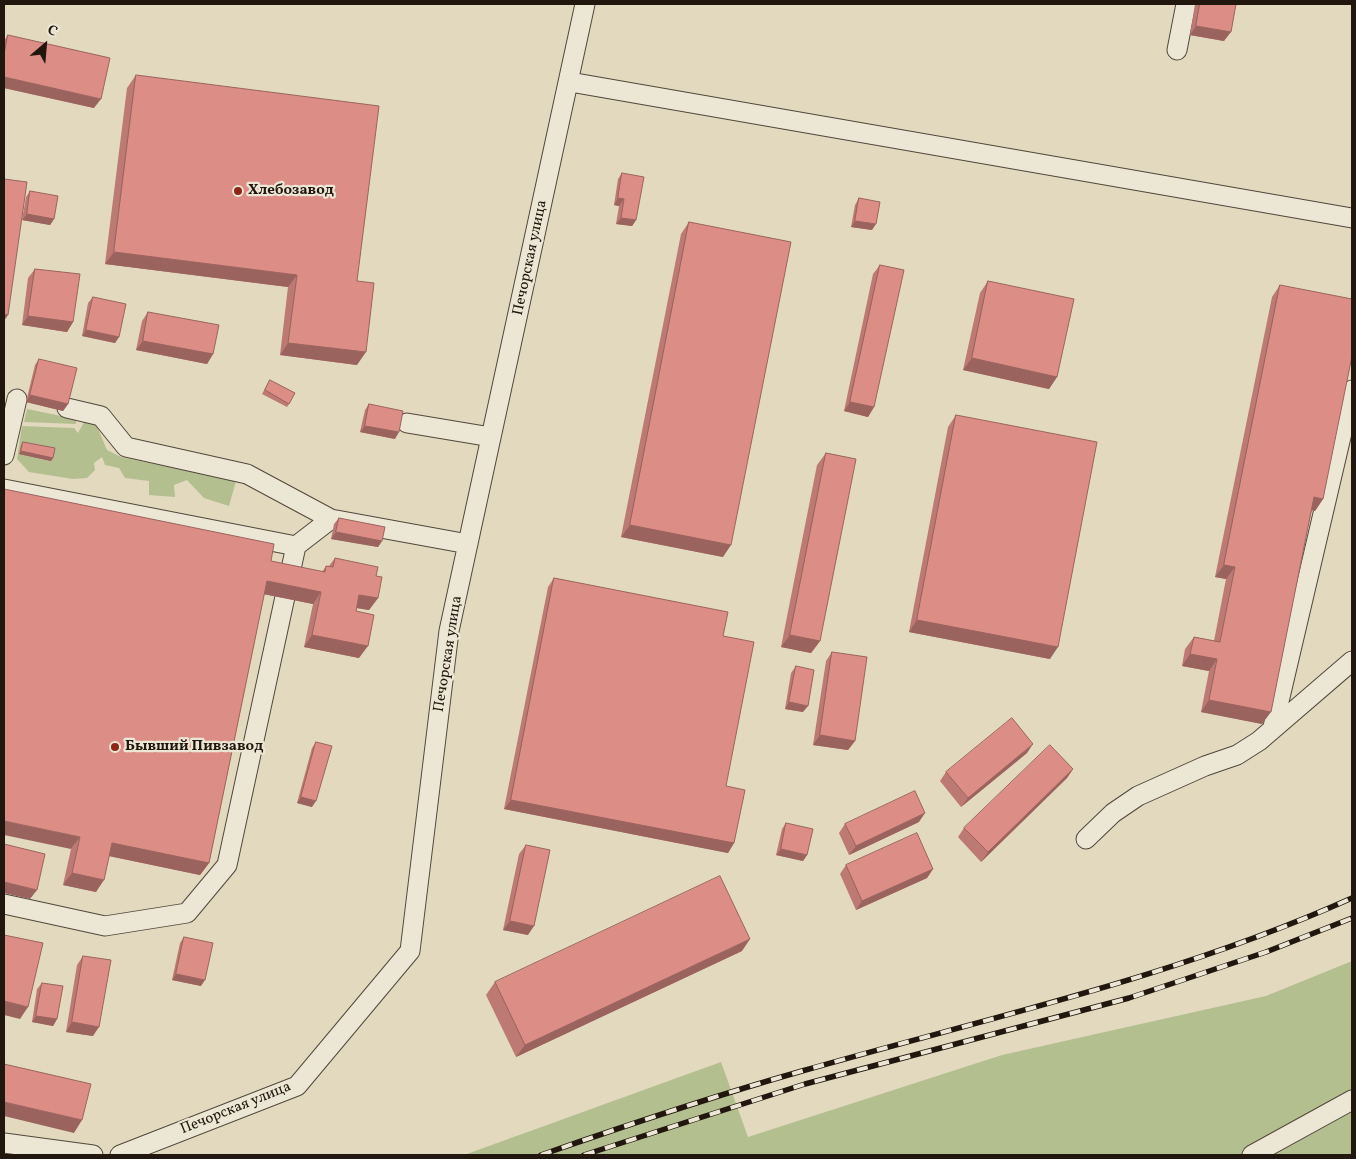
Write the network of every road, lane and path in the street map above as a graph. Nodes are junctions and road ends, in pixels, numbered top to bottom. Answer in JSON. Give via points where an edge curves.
{"nodes":[{"id":1,"x":585,"y":4,"type":"edge"},
{"id":2,"x":1186,"y":4,"type":"edge"},
{"id":3,"x":1177,"y":50,"type":"dead end"},
{"id":4,"x":570,"y":82,"type":"junction"},
{"id":5,"x":1352,"y":218,"type":"edge"},
{"id":6,"x":1352,"y":390,"type":"edge"},
{"id":7,"x":17,"y":399,"type":"dead end"},
{"id":8,"x":67,"y":408,"type":"edge"},
{"id":9,"x":407,"y":423,"type":"dead end"},
{"id":10,"x":492,"y":437,"type":"junction"},
{"id":11,"x":4,"y":455,"type":"edge"},
{"id":12,"x":4,"y":488,"type":"edge"},
{"id":13,"x":330,"y":519,"type":"junction"},
{"id":14,"x":468,"y":544,"type":"junction"},
{"id":15,"x":296,"y":546,"type":"junction"},
{"id":16,"x":1352,"y":661,"type":"edge"},
{"id":17,"x":1273,"y":727,"type":"junction"},
{"id":18,"x":1086,"y":839,"type":"dead end"},
{"id":19,"x":4,"y":904,"type":"edge"},
{"id":20,"x":1352,"y":1100,"type":"edge"},
{"id":21,"x":4,"y":1143,"type":"edge"},
{"id":22,"x":93,"y":1155,"type":"edge"},
{"id":23,"x":120,"y":1155,"type":"edge"},
{"id":24,"x":1252,"y":1155,"type":"edge"}],
"edges":[{"from":1,"to":4,"type":"street","name":"Печорская улица"},
{"from":2,"to":3,"type":"street"},
{"from":4,"to":5,"type":"street"},
{"from":4,"to":10,"type":"street","name":"Печорская улица"},
{"from":6,"to":17,"type":"street"},
{"from":7,"to":11,"type":"street"},
{"from":8,"to":13,"type":"street","via":[[101,416],[126,447],[247,474]]},
{"from":9,"to":10,"type":"street"},
{"from":10,"to":14,"type":"street","name":"Печорская улица"},
{"from":12,"to":15,"type":"street"},
{"from":13,"to":14,"type":"street"},
{"from":13,"to":15,"type":"street"},
{"from":14,"to":23,"type":"street","name":"Печорская улица","via":[[449,631],[410,951],[297,1086]]},
{"from":15,"to":19,"type":"street","via":[[227,865],[187,912],[106,926]]},
{"from":16,"to":17,"type":"street"},
{"from":17,"to":18,"type":"street","via":[[1237,755],[1138,796],[1113,813]]},
{"from":20,"to":24,"type":"street"},
{"from":21,"to":22,"type":"street"}]}
